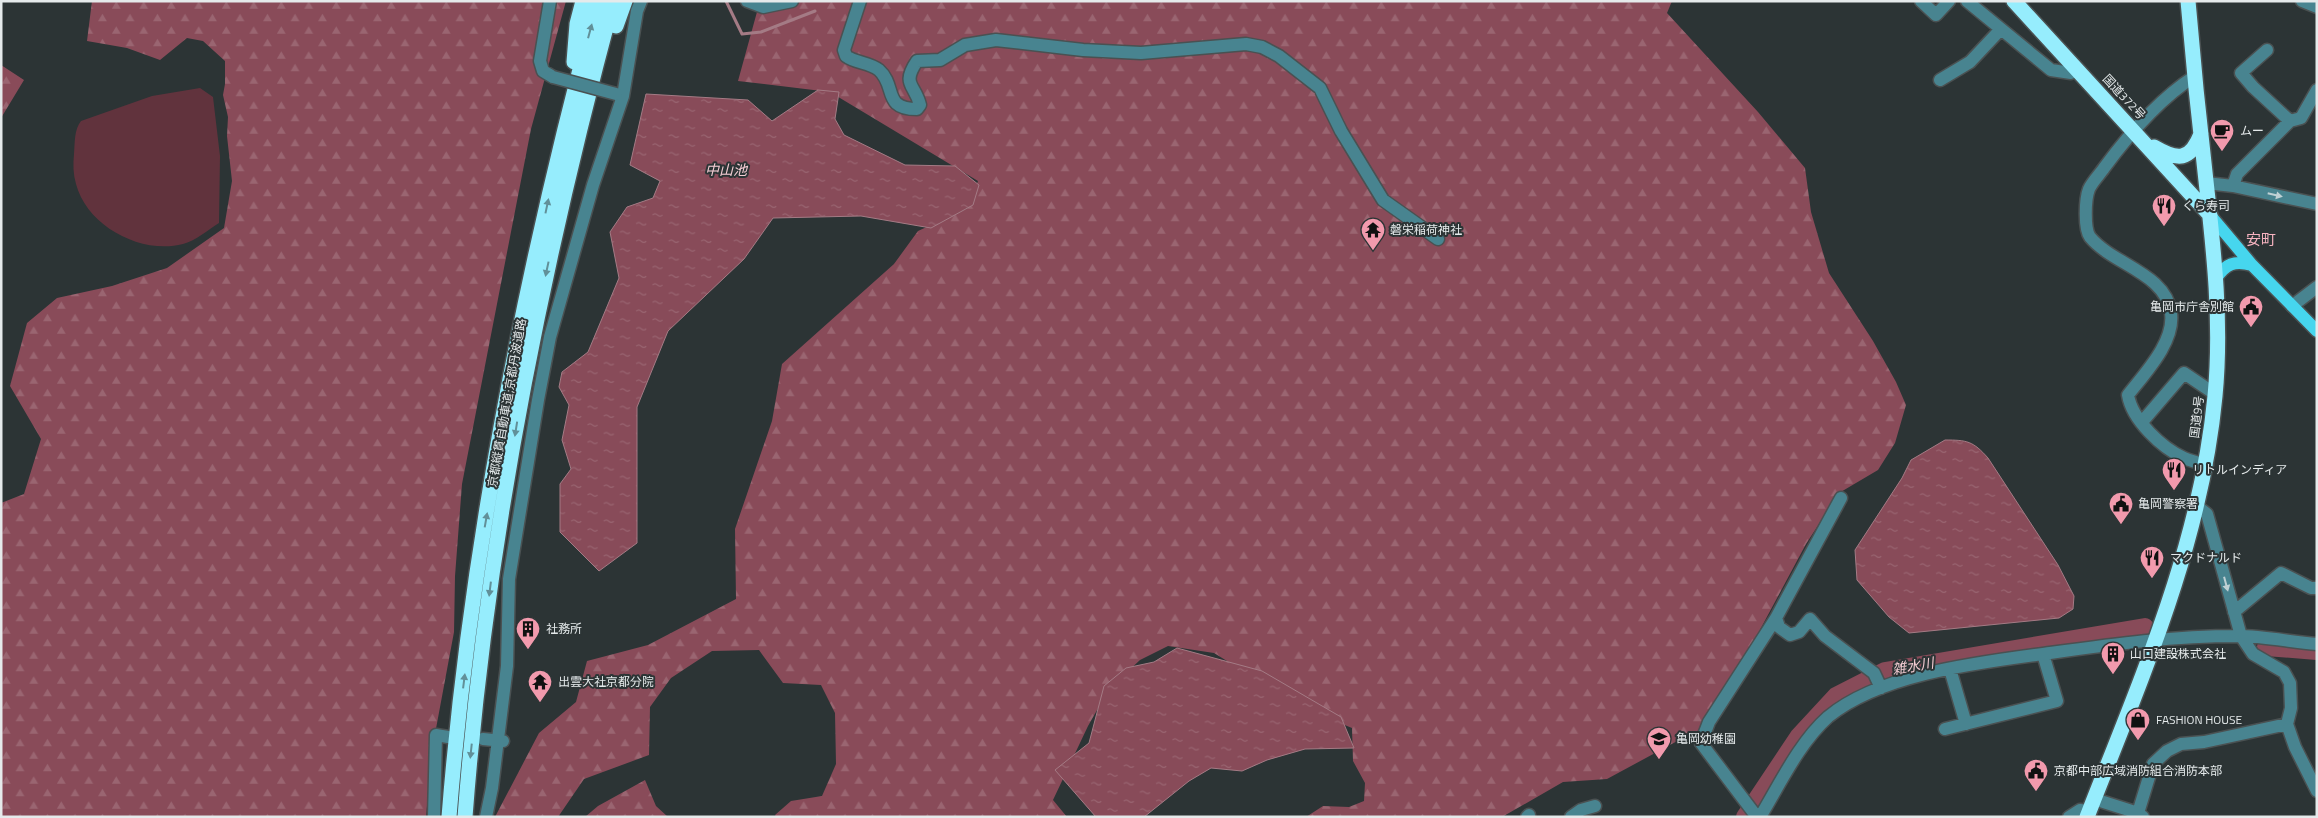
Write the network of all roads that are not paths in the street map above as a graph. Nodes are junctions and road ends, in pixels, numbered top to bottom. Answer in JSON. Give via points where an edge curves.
{"nodes":[{"id":1,"x":550,"y":1,"type":"edge"},
{"id":2,"x":583,"y":1,"type":"edge"},
{"id":3,"x":598,"y":1,"type":"edge"},
{"id":4,"x":614,"y":1,"type":"edge"},
{"id":5,"x":625,"y":1,"type":"edge"},
{"id":6,"x":641,"y":1,"type":"edge"},
{"id":7,"x":748,"y":1,"type":"edge"},
{"id":8,"x":792,"y":1,"type":"edge"},
{"id":9,"x":860,"y":1,"type":"edge"},
{"id":10,"x":1921,"y":1,"type":"edge"},
{"id":11,"x":1949,"y":1,"type":"edge"},
{"id":12,"x":1967,"y":1,"type":"edge"},
{"id":13,"x":2014,"y":1,"type":"edge"},
{"id":14,"x":2188,"y":1,"type":"edge"},
{"id":15,"x":2302,"y":1,"type":"edge"},
{"id":16,"x":2317,"y":7,"type":"edge"},
{"id":17,"x":2001,"y":29,"type":"junction"},
{"id":18,"x":2267,"y":50,"type":"dead end"},
{"id":19,"x":2077,"y":68,"type":"junction"},
{"id":20,"x":2195,"y":76,"type":"junction"},
{"id":21,"x":1940,"y":80,"type":"dead end"},
{"id":22,"x":2317,"y":90,"type":"edge"},
{"id":23,"x":620,"y":95,"type":"junction"},
{"id":24,"x":570,"y":106,"type":"junction"},
{"id":25,"x":2290,"y":121,"type":"junction"},
{"id":26,"x":2201,"y":134,"type":"junction"},
{"id":27,"x":2139,"y":136,"type":"junction"},
{"id":28,"x":2206,"y":183,"type":"junction"},
{"id":29,"x":2233,"y":186,"type":"junction"},
{"id":30,"x":2317,"y":204,"type":"edge"},
{"id":31,"x":2210,"y":215,"type":"junction"},
{"id":32,"x":555,"y":233,"type":"junction"},
{"id":33,"x":1438,"y":239,"type":"dead end"},
{"id":34,"x":2252,"y":264,"type":"junction"},
{"id":35,"x":2216,"y":278,"type":"junction"},
{"id":36,"x":2317,"y":287,"type":"edge"},
{"id":37,"x":2292,"y":306,"type":"junction"},
{"id":38,"x":2317,"y":331,"type":"edge"},
{"id":39,"x":2215,"y":394,"type":"junction"},
{"id":40,"x":2142,"y":422,"type":"junction"},
{"id":41,"x":2206,"y":464,"type":"junction"},
{"id":42,"x":1841,"y":498,"type":"dead end"},
{"id":43,"x":2198,"y":507,"type":"junction"},
{"id":44,"x":2317,"y":588,"type":"edge"},
{"id":45,"x":2234,"y":612,"type":"junction"},
{"id":46,"x":1776,"y":618,"type":"junction"},
{"id":47,"x":2241,"y":636,"type":"junction"},
{"id":48,"x":2156,"y":638,"type":"junction"},
{"id":49,"x":2317,"y":644,"type":"edge"},
{"id":50,"x":2043,"y":654,"type":"junction"},
{"id":51,"x":1950,"y":669,"type":"junction"},
{"id":52,"x":1881,"y":688,"type":"junction"},
{"id":53,"x":1966,"y":724,"type":"junction"},
{"id":54,"x":2287,"y":724,"type":"junction"},
{"id":55,"x":1945,"y":729,"type":"dead end"},
{"id":56,"x":448,"y":736,"type":"dead end"},
{"id":57,"x":483,"y":739,"type":"dead end"},
{"id":58,"x":500,"y":741,"type":"junction"},
{"id":59,"x":2317,"y":791,"type":"edge"},
{"id":60,"x":1595,"y":806,"type":"dead end"},
{"id":61,"x":2090,"y":809,"type":"edge"},
{"id":62,"x":2140,"y":815,"type":"edge"},
{"id":63,"x":434,"y":817,"type":"edge"},
{"id":64,"x":449,"y":817,"type":"edge"},
{"id":65,"x":464,"y":817,"type":"edge"},
{"id":66,"x":486,"y":817,"type":"edge"},
{"id":67,"x":1571,"y":817,"type":"edge"},
{"id":68,"x":1759,"y":817,"type":"edge"},
{"id":69,"x":2068,"y":817,"type":"edge"}],
"edges":[{"from":1,"to":23,"type":"street","bridge":true,"via":[[540,61],[543,71],[553,77]]},
{"from":2,"to":24,"type":"highway","via":[[577,24]]},
{"from":24,"to":3,"type":"highway","name":"京都縦貫自動車道;京都丹波道路","one_way":true},
{"from":4,"to":32,"type":"highway","name":"京都縦貫自動車道;京都丹波道路"},
{"from":5,"to":32,"type":"highway"},
{"from":6,"to":23,"type":"street","via":[[636,11]]},
{"from":7,"to":8,"type":"street","via":[[763,7]]},
{"from":9,"to":33,"type":"street","via":[[844,50],[846,56],[878,70],[884,76],[891,98],[911,109],[918,109],[920,105],[910,81],[910,72],[917,61],[940,60],[976,42],[996,40],[1141,53],[1246,44],[1262,48],[1279,56],[1320,88],[1341,131],[1383,200]]},
{"from":10,"to":11,"type":"street","via":[[1936,14]]},
{"from":12,"to":17,"type":"street"},
{"from":13,"to":19,"type":"highway","name":"国道372号"},
{"from":14,"to":20,"type":"highway","name":"国道9号"},
{"from":15,"to":16,"type":"street"},
{"from":17,"to":19,"type":"street","via":[[2052,70],[2071,73]]},
{"from":17,"to":21,"type":"street","via":[[1970,62]]},
{"from":18,"to":25,"type":"street","via":[[2241,73]]},
{"from":19,"to":27,"type":"highway","name":"国道372号"},
{"from":20,"to":26,"type":"highway","name":"国道9号"},
{"from":20,"to":27,"type":"street","via":[[2178,87]]},
{"from":22,"to":25,"type":"street","via":[[2301,118]]},
{"from":23,"to":58,"type":"street","via":[[550,338],[538,400],[509,579],[507,666]]},
{"from":64,"to":24,"type":"highway","name":"京都縦貫自動車道;京都丹波道路","one_way":true,"via":[[481,548],[505,405]]},
{"from":25,"to":29,"type":"street","via":[[2237,174]]},
{"from":26,"to":27,"type":"highway","via":[[2192,151],[2178,157],[2166,154]]},
{"from":26,"to":28,"type":"highway","name":"国道9号"},
{"from":27,"to":31,"type":"highway","name":"国道372号"},
{"from":27,"to":40,"type":"street","via":[[2125,138],[2088,190],[2086,229],[2104,249],[2163,290],[2170,307],[2170,330],[2155,359],[2128,395]]},
{"from":28,"to":29,"type":"street"},
{"from":28,"to":31,"type":"highway","name":"国道9号"},
{"from":29,"to":30,"type":"street","one_way":true},
{"from":31,"to":34,"type":"main road"},
{"from":31,"to":35,"type":"highway","name":"国道9号"},
{"from":32,"to":65,"type":"highway","name":"京都縦貫自動車道;京都丹波道路","one_way":true,"via":[[520,408],[493,568]]},
{"from":34,"to":35,"type":"main road","via":[[2230,263]]},
{"from":34,"to":37,"type":"main road"},
{"from":35,"to":39,"type":"highway","name":"国道9号"},
{"from":36,"to":37,"type":"street"},
{"from":37,"to":38,"type":"main road"},
{"from":39,"to":40,"type":"street","via":[[2184,373]]},
{"from":39,"to":41,"type":"highway","name":"国道9号"},
{"from":40,"to":41,"type":"street","via":[[2168,448],[2185,458]]},
{"from":41,"to":43,"type":"highway","name":"国道9号"},
{"from":42,"to":46,"type":"street"},
{"from":43,"to":45,"type":"street","one_way":true,"via":[[2206,514]]},
{"from":43,"to":48,"type":"highway","name":"国道9号"},
{"from":44,"to":45,"type":"street","via":[[2282,573]]},
{"from":45,"to":47,"type":"street"},
{"from":46,"to":52,"type":"street","via":[[1779,627],[1790,635],[1799,632],[1810,619],[1825,636],[1874,673]]},
{"from":46,"to":68,"type":"street","via":[[1709,722],[1701,744]]},
{"from":47,"to":48,"type":"street"},
{"from":47,"to":49,"type":"street"},
{"from":47,"to":54,"type":"street","via":[[2253,654],[2284,672],[2290,683],[2291,708]]},
{"from":48,"to":50,"type":"street"},
{"from":48,"to":61,"type":"highway","name":"国道9号"},
{"from":50,"to":51,"type":"street"},
{"from":50,"to":53,"type":"street","via":[[2057,701]]},
{"from":51,"to":52,"type":"street"},
{"from":51,"to":53,"type":"street"},
{"from":52,"to":68,"type":"street","via":[[1852,701],[1828,717],[1809,738]]},
{"from":53,"to":55,"type":"street"},
{"from":54,"to":59,"type":"street"},
{"from":54,"to":62,"type":"street","via":[[2181,744],[2167,751],[2153,764]]},
{"from":56,"to":63,"type":"street","via":[[436,735]]},
{"from":57,"to":58,"type":"street"},
{"from":58,"to":66,"type":"street"},
{"from":60,"to":67,"type":"street"},
{"from":61,"to":62,"type":"street"},
{"from":61,"to":69,"type":"street"}]}
